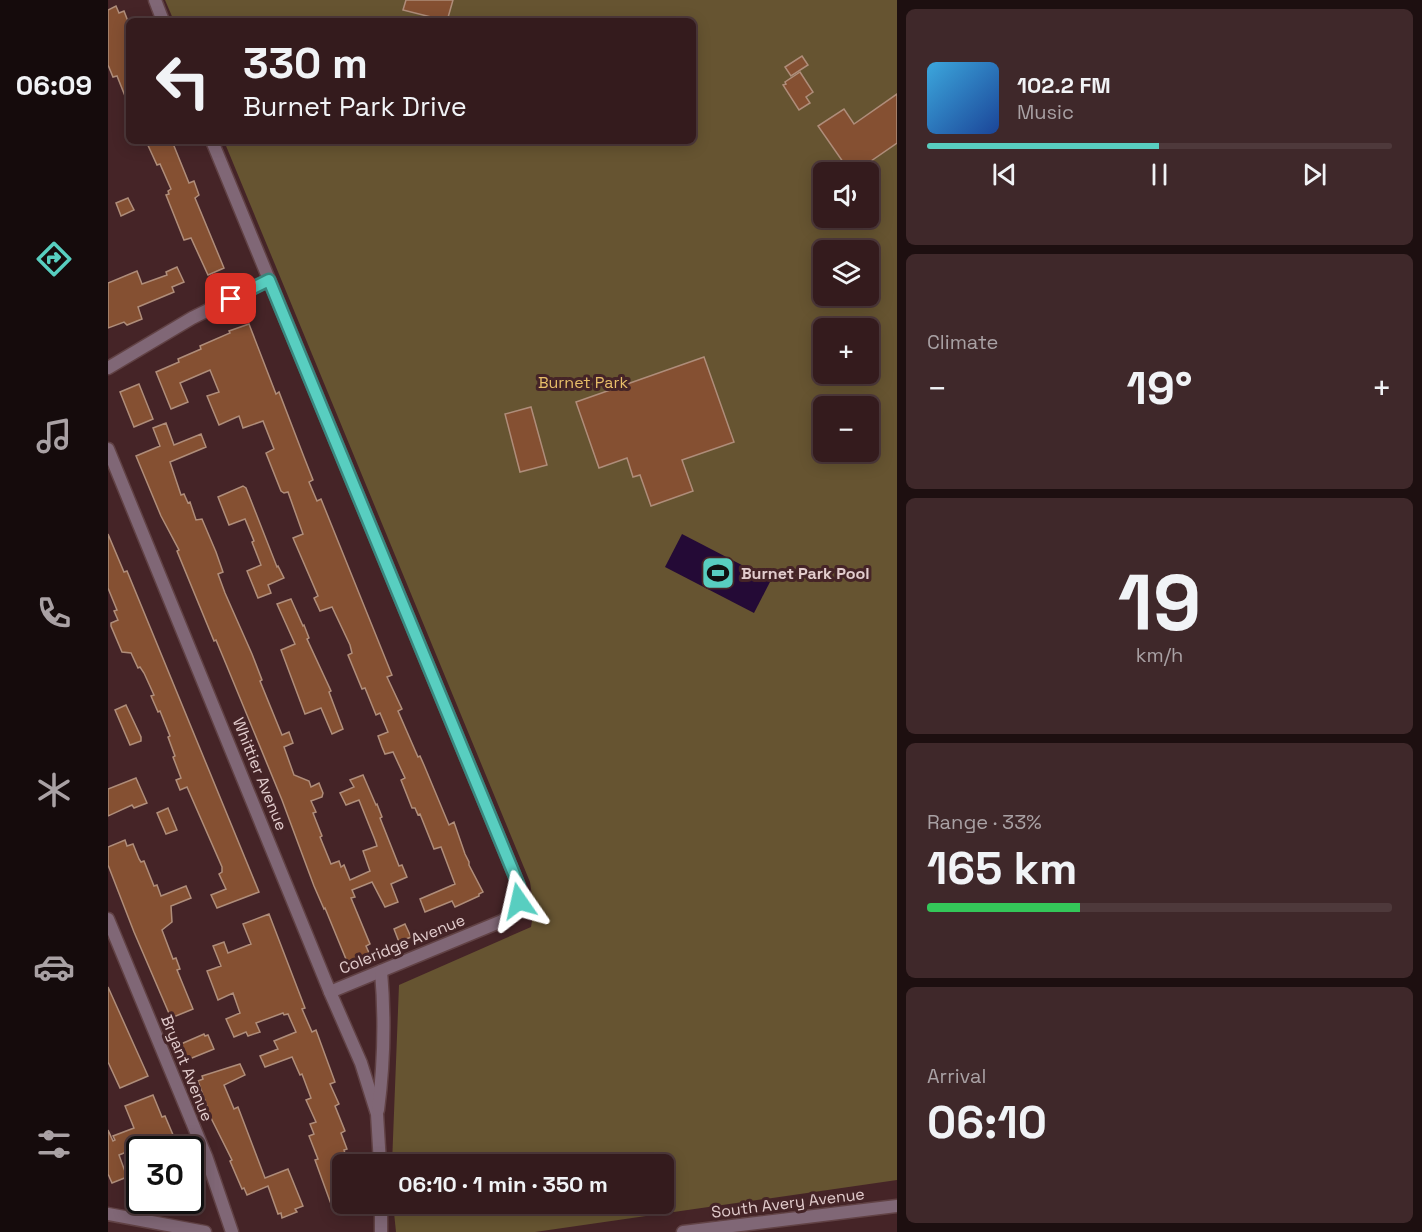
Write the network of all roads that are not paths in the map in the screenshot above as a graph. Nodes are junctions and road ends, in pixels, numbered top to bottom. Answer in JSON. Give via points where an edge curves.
{"nodes":[{"id":1,"x":155,"y":0,"type":"edge"},
{"id":2,"x":162,"y":18,"type":"edge"},
{"id":3,"x":213,"y":144,"type":"edge"},
{"id":4,"x":269,"y":280,"type":"junction"},
{"id":5,"x":108,"y":368,"type":"edge"},
{"id":6,"x":108,"y":449,"type":"edge"},
{"id":7,"x":108,"y":919,"type":"edge"},
{"id":8,"x":381,"y":971,"type":"junction"},
{"id":9,"x":330,"y":992,"type":"junction"},
{"id":10,"x":377,"y":1114,"type":"junction"},
{"id":11,"x":379,"y":1154,"type":"edge"},
{"id":12,"x":897,"y":1206,"type":"edge"},
{"id":13,"x":108,"y":1214,"type":"edge"},
{"id":14,"x":381,"y":1214,"type":"edge"},
{"id":15,"x":205,"y":1232,"type":"edge"},
{"id":16,"x":232,"y":1232,"type":"edge"},
{"id":17,"x":381,"y":1232,"type":"edge"},
{"id":18,"x":684,"y":1232,"type":"edge"}],
"edges":[{"from":1,"to":2,"type":"street"},
{"from":3,"to":4,"type":"street","name":"Coleridge Avenue"},
{"from":4,"to":5,"type":"street","via":[[192,318]]},
{"from":4,"to":8,"type":"street","name":"Coleridge Avenue","via":[[519,886],[514,913],[502,921]]},
{"from":6,"to":9,"type":"street","name":"Whittier Avenue"},
{"from":7,"to":16,"type":"street","name":"Bryant Avenue","via":[[206,1156]]},
{"from":8,"to":9,"type":"street","name":"Coleridge Avenue"},
{"from":8,"to":10,"type":"street","name":"Whittier Avenue","via":[[382,1080]]},
{"from":9,"to":10,"type":"street","name":"Whittier Avenue","via":[[361,1063]]},
{"from":10,"to":11,"type":"street","name":"Whittier Avenue"},
{"from":12,"to":18,"type":"street","name":"South Avery Avenue"},
{"from":13,"to":15,"type":"street"},
{"from":14,"to":17,"type":"street"}]}
